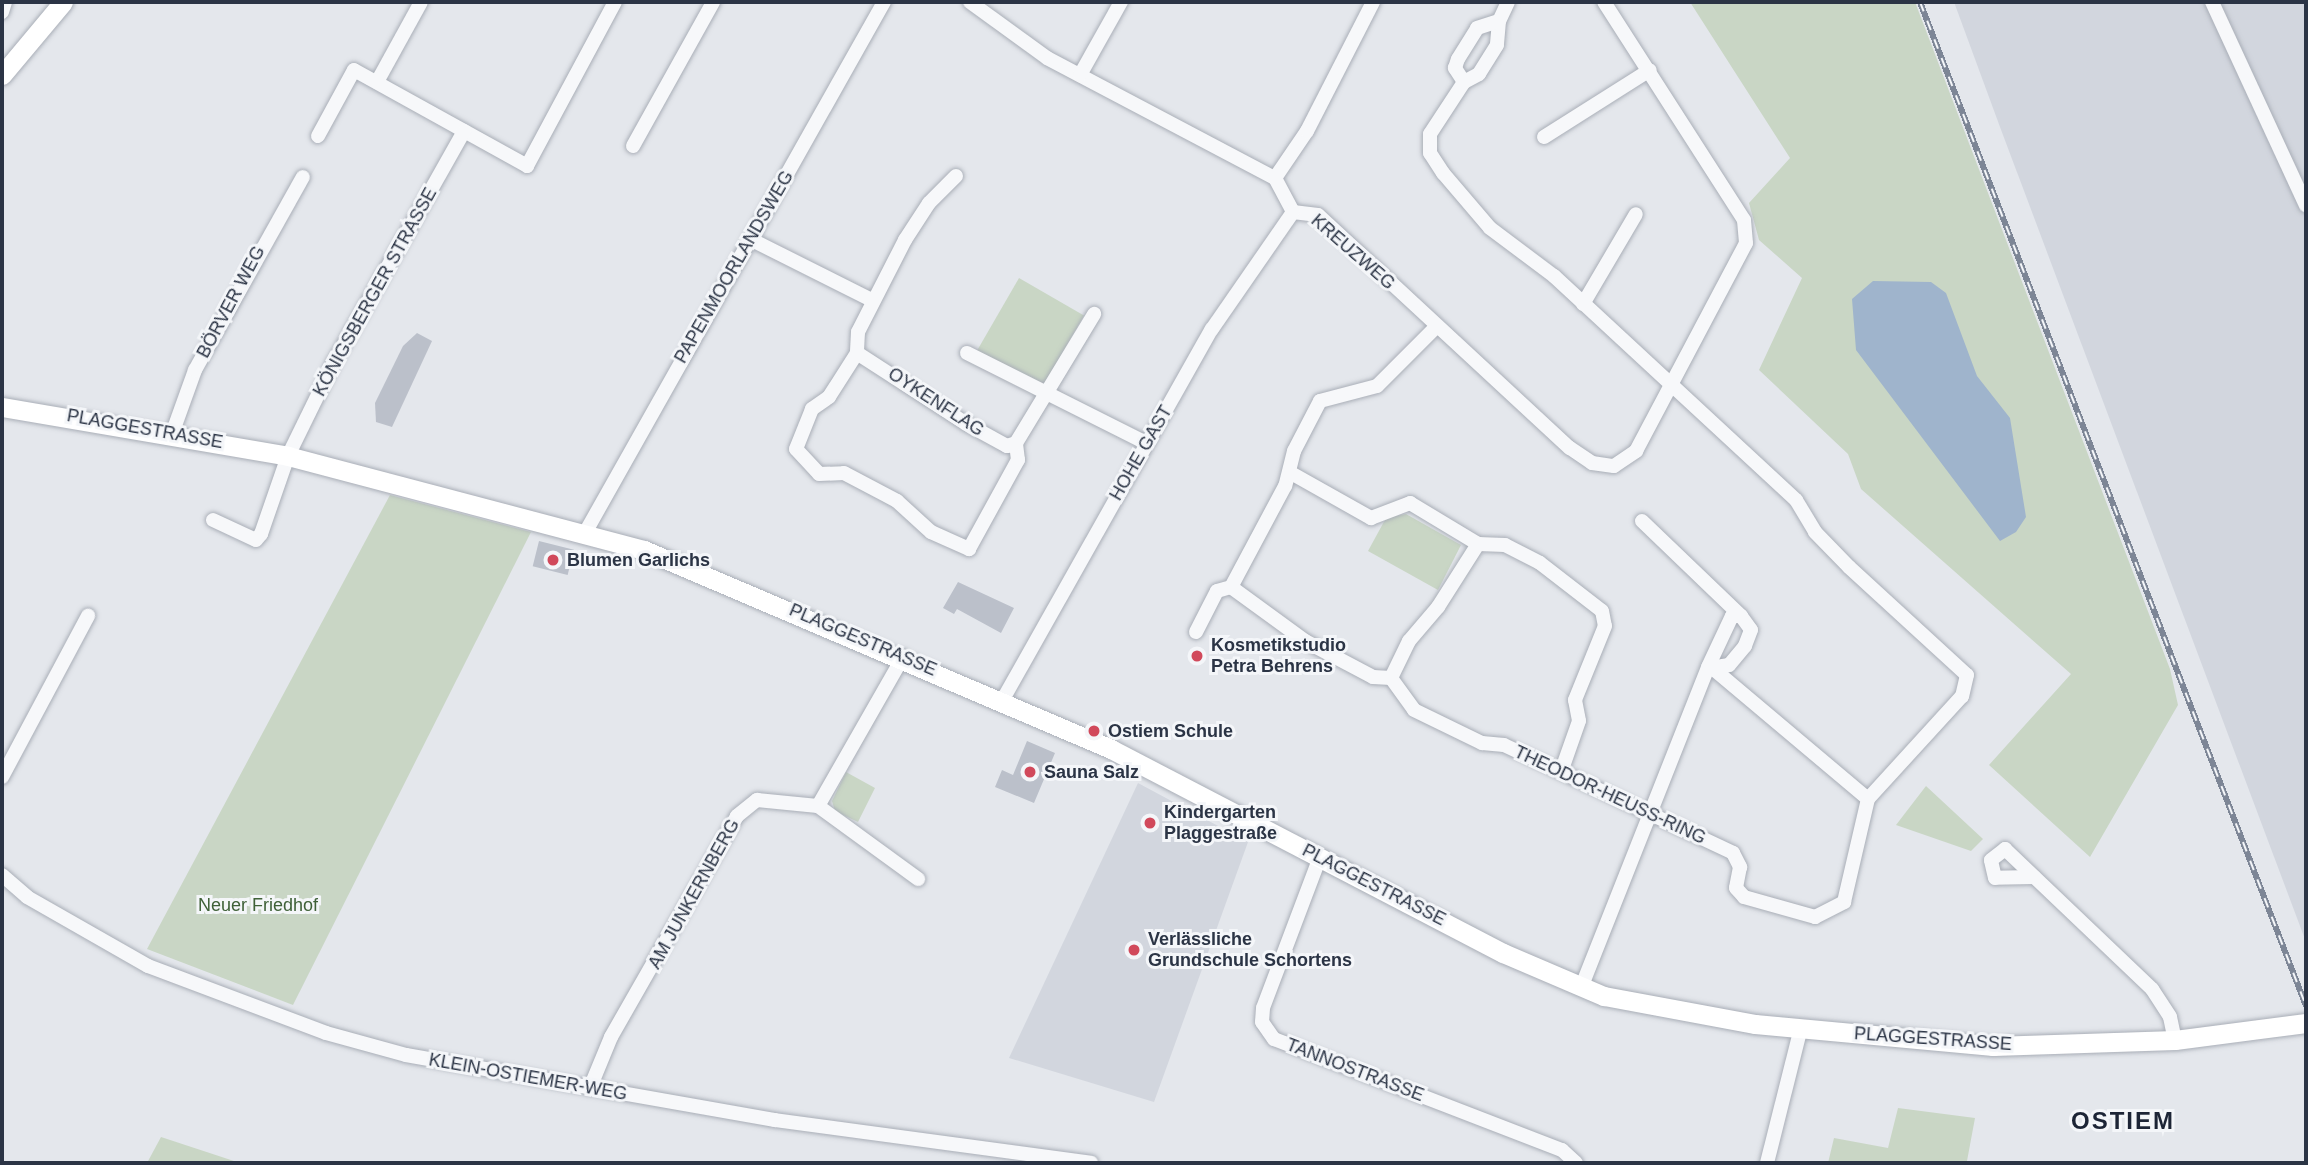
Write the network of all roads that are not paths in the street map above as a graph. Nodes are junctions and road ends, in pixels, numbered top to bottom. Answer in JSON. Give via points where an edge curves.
{"nodes":[{"id":1,"x":5,"y":2,"type":"edge"},
{"id":2,"x":63,"y":2,"type":"edge"},
{"id":3,"x":421,"y":2,"type":"edge"},
{"id":4,"x":615,"y":2,"type":"edge"},
{"id":5,"x":713,"y":2,"type":"edge"},
{"id":6,"x":884,"y":2,"type":"edge"},
{"id":7,"x":970,"y":2,"type":"edge"},
{"id":8,"x":1121,"y":2,"type":"edge"},
{"id":9,"x":1373,"y":2,"type":"edge"},
{"id":10,"x":1508,"y":2,"type":"edge"},
{"id":11,"x":1604,"y":2,"type":"edge"},
{"id":12,"x":2212,"y":2,"type":"edge"},
{"id":13,"x":2,"y":12,"type":"edge"},
{"id":14,"x":1499,"y":21,"type":"junction"},
{"id":15,"x":3,"y":68,"type":"edge"},
{"id":16,"x":1650,"y":70,"type":"junction"},
{"id":17,"x":1080,"y":75,"type":"junction"},
{"id":18,"x":377,"y":82,"type":"junction"},
{"id":19,"x":1464,"y":82,"type":"junction"},
{"id":20,"x":464,"y":131,"type":"junction"},
{"id":21,"x":318,"y":136,"type":"dead end"},
{"id":22,"x":1544,"y":137,"type":"dead end"},
{"id":23,"x":633,"y":146,"type":"dead end"},
{"id":24,"x":956,"y":176,"type":"dead end"},
{"id":25,"x":303,"y":177,"type":"dead end"},
{"id":26,"x":1275,"y":178,"type":"junction"},
{"id":27,"x":2306,"y":205,"type":"edge"},
{"id":28,"x":1293,"y":212,"type":"junction"},
{"id":29,"x":1636,"y":214,"type":"dead end"},
{"id":30,"x":750,"y":239,"type":"junction"},
{"id":31,"x":872,"y":300,"type":"junction"},
{"id":32,"x":1583,"y":304,"type":"junction"},
{"id":33,"x":1094,"y":314,"type":"dead end"},
{"id":34,"x":1436,"y":327,"type":"junction"},
{"id":35,"x":857,"y":353,"type":"junction"},
{"id":36,"x":967,"y":353,"type":"dead end"},
{"id":37,"x":1671,"y":386,"type":"junction"},
{"id":38,"x":1048,"y":395,"type":"junction"},
{"id":39,"x":2,"y":407,"type":"edge"},
{"id":40,"x":172,"y":434,"type":"junction"},
{"id":41,"x":1016,"y":443,"type":"junction"},
{"id":42,"x":1146,"y":443,"type":"junction"},
{"id":43,"x":288,"y":456,"type":"junction"},
{"id":44,"x":1291,"y":473,"type":"junction"},
{"id":45,"x":213,"y":520,"type":"dead end"},
{"id":46,"x":1642,"y":521,"type":"dead end"},
{"id":47,"x":585,"y":533,"type":"junction"},
{"id":48,"x":1478,"y":544,"type":"junction"},
{"id":49,"x":1231,"y":587,"type":"junction"},
{"id":50,"x":88,"y":616,"type":"dead end"},
{"id":51,"x":1741,"y":616,"type":"junction"},
{"id":52,"x":1196,"y":632,"type":"dead end"},
{"id":53,"x":903,"y":657,"type":"junction"},
{"id":54,"x":1712,"y":669,"type":"junction"},
{"id":55,"x":1391,"y":678,"type":"junction"},
{"id":56,"x":1002,"y":701,"type":"junction"},
{"id":57,"x":1561,"y":772,"type":"junction"},
{"id":58,"x":2,"y":777,"type":"edge"},
{"id":59,"x":1868,"y":799,"type":"junction"},
{"id":60,"x":818,"y":806,"type":"junction"},
{"id":61,"x":1649,"y":817,"type":"junction"},
{"id":62,"x":1320,"y":857,"type":"junction"},
{"id":63,"x":2,"y":875,"type":"edge"},
{"id":64,"x":2034,"y":877,"type":"dead end"},
{"id":65,"x":918,"y":879,"type":"dead end"},
{"id":66,"x":1581,"y":988,"type":"junction"},
{"id":67,"x":2306,"y":1023,"type":"edge"},
{"id":68,"x":1801,"y":1028,"type":"junction"},
{"id":69,"x":2175,"y":1040,"type":"junction"},
{"id":70,"x":590,"y":1088,"type":"junction"},
{"id":71,"x":1091,"y":1163,"type":"edge"},
{"id":72,"x":1576,"y":1163,"type":"edge"},
{"id":73,"x":1767,"y":1163,"type":"edge"}],
"edges":[{"from":1,"to":13,"type":"street"},
{"from":2,"to":15,"type":"street"},
{"from":3,"to":18,"type":"street"},
{"from":4,"to":20,"type":"street","via":[[527,166]]},
{"from":5,"to":23,"type":"street"},
{"from":6,"to":30,"type":"street","name":"PAPENMOORLANDSWEG"},
{"from":7,"to":17,"type":"street"},
{"from":8,"to":17,"type":"street"},
{"from":9,"to":26,"type":"street","via":[[1307,131]]},
{"from":10,"to":14,"type":"street"},
{"from":11,"to":16,"type":"street"},
{"from":12,"to":27,"type":"street"},
{"from":14,"to":19,"type":"street","via":[[1497,45],[1479,74]]},
{"from":14,"to":19,"type":"street","via":[[1477,28],[1458,59],[1455,68]]},
{"from":16,"to":22,"type":"street"},
{"from":16,"to":37,"type":"street","via":[[1744,220],[1746,243]]},
{"from":17,"to":26,"type":"street"},
{"from":18,"to":20,"type":"street"},
{"from":18,"to":21,"type":"street","via":[[354,70]]},
{"from":19,"to":32,"type":"street","via":[[1436,122],[1430,153],[1490,228]]},
{"from":20,"to":43,"type":"street","name":"KÖNIGSBERGER STRASSE"},
{"from":24,"to":31,"type":"street","via":[[929,203]]},
{"from":25,"to":40,"type":"street","name":"BÖRVER WEG","via":[[195,370]]},
{"from":26,"to":28,"type":"street","name":"KREUZWEG"},
{"from":28,"to":34,"type":"street","name":"KREUZWEG","via":[[1318,215]]},
{"from":28,"to":42,"type":"street","name":"HOHE GAST","via":[[1212,329]]},
{"from":29,"to":32,"type":"street"},
{"from":30,"to":31,"type":"street"},
{"from":30,"to":47,"type":"street","name":"PAPENMOORLANDSWEG"},
{"from":31,"to":35,"type":"street","via":[[858,332]]},
{"from":32,"to":37,"type":"street"},
{"from":33,"to":38,"type":"street"},
{"from":34,"to":37,"type":"street","name":"KREUZWEG","via":[[1592,463],[1614,466],[1636,451]]},
{"from":34,"to":44,"type":"street","via":[[1377,386],[1320,401],[1294,451]]},
{"from":35,"to":41,"type":"street","name":"OYKENFLAG","via":[[965,423],[1007,446]]},
{"from":35,"to":41,"type":"street","via":[[829,397],[812,409],[796,449],[819,474],[844,473],[897,501],[962,551],[974,544],[1018,460]]},
{"from":36,"to":38,"type":"street"},
{"from":37,"to":59,"type":"street","via":[[1796,500],[1815,532],[1849,567],[1967,675],[1962,696]]},
{"from":38,"to":41,"type":"street"},
{"from":38,"to":42,"type":"street"},
{"from":39,"to":40,"type":"street","name":"PLAGGESTRASSE"},
{"from":40,"to":43,"type":"street","name":"PLAGGESTRASSE"},
{"from":42,"to":56,"type":"street","name":"HOHE GAST"},
{"from":43,"to":45,"type":"street","via":[[256,540]]},
{"from":43,"to":47,"type":"street","name":"PLAGGESTRASSE"},
{"from":44,"to":48,"type":"street","via":[[1371,518],[1410,503]]},
{"from":44,"to":49,"type":"street"},
{"from":46,"to":51,"type":"street"},
{"from":47,"to":53,"type":"street","name":"PLAGGESTRASSE","via":[[729,583]]},
{"from":48,"to":55,"type":"street","via":[[1438,607],[1409,641]]},
{"from":48,"to":57,"type":"street","via":[[1505,545],[1540,564],[1602,611],[1605,626],[1575,700],[1579,721]]},
{"from":49,"to":52,"type":"street","via":[[1217,591]]},
{"from":49,"to":55,"type":"street","via":[[1305,641],[1373,677]]},
{"from":50,"to":58,"type":"street"},
{"from":51,"to":54,"type":"street","via":[[1732,616]]},
{"from":51,"to":54,"type":"street","via":[[1751,630],[1745,646],[1729,665]]},
{"from":53,"to":56,"type":"street","name":"PLAGGESTRASSE"},
{"from":53,"to":60,"type":"street"},
{"from":54,"to":59,"type":"street"},
{"from":54,"to":61,"type":"street"},
{"from":55,"to":57,"type":"street","name":"THEODOR-HEUSS-RING","via":[[1414,710]]},
{"from":56,"to":62,"type":"street","name":"PLAGGESTRASSE","via":[[1154,769]]},
{"from":57,"to":61,"type":"street","name":"THEODOR-HEUSS-RING"},
{"from":59,"to":61,"type":"street","name":"THEODOR-HEUSS-RING","via":[[1848,896],[1815,917],[1738,894],[1740,859],[1734,853]]},
{"from":60,"to":65,"type":"street"},
{"from":60,"to":70,"type":"street","name":"AM JUNKERNBERG","via":[[757,800],[745,806],[611,1037]]},
{"from":61,"to":66,"type":"street"},
{"from":62,"to":66,"type":"street","name":"PLAGGESTRASSE"},
{"from":62,"to":72,"type":"street","name":"TANNOSTRASSE","via":[[1263,1008],[1262,1023],[1274,1039],[1562,1150]]},
{"from":63,"to":70,"type":"street","name":"KLEIN-OSTIEMER-WEG","via":[[27,897],[148,966],[326,1033],[446,1064]]},
{"from":64,"to":69,"type":"street","via":[[2152,989],[2170,1017]]},
{"from":66,"to":68,"type":"street","name":"PLAGGESTRASSE","via":[[1688,1014]]},
{"from":67,"to":69,"type":"street","name":"PLAGGESTRASSE"},
{"from":68,"to":69,"type":"street","name":"PLAGGESTRASSE","via":[[1993,1046]]},
{"from":68,"to":73,"type":"street"},
{"from":70,"to":71,"type":"street","name":"KLEIN-OSTIEMER-WEG","via":[[972,1150]]}]}
